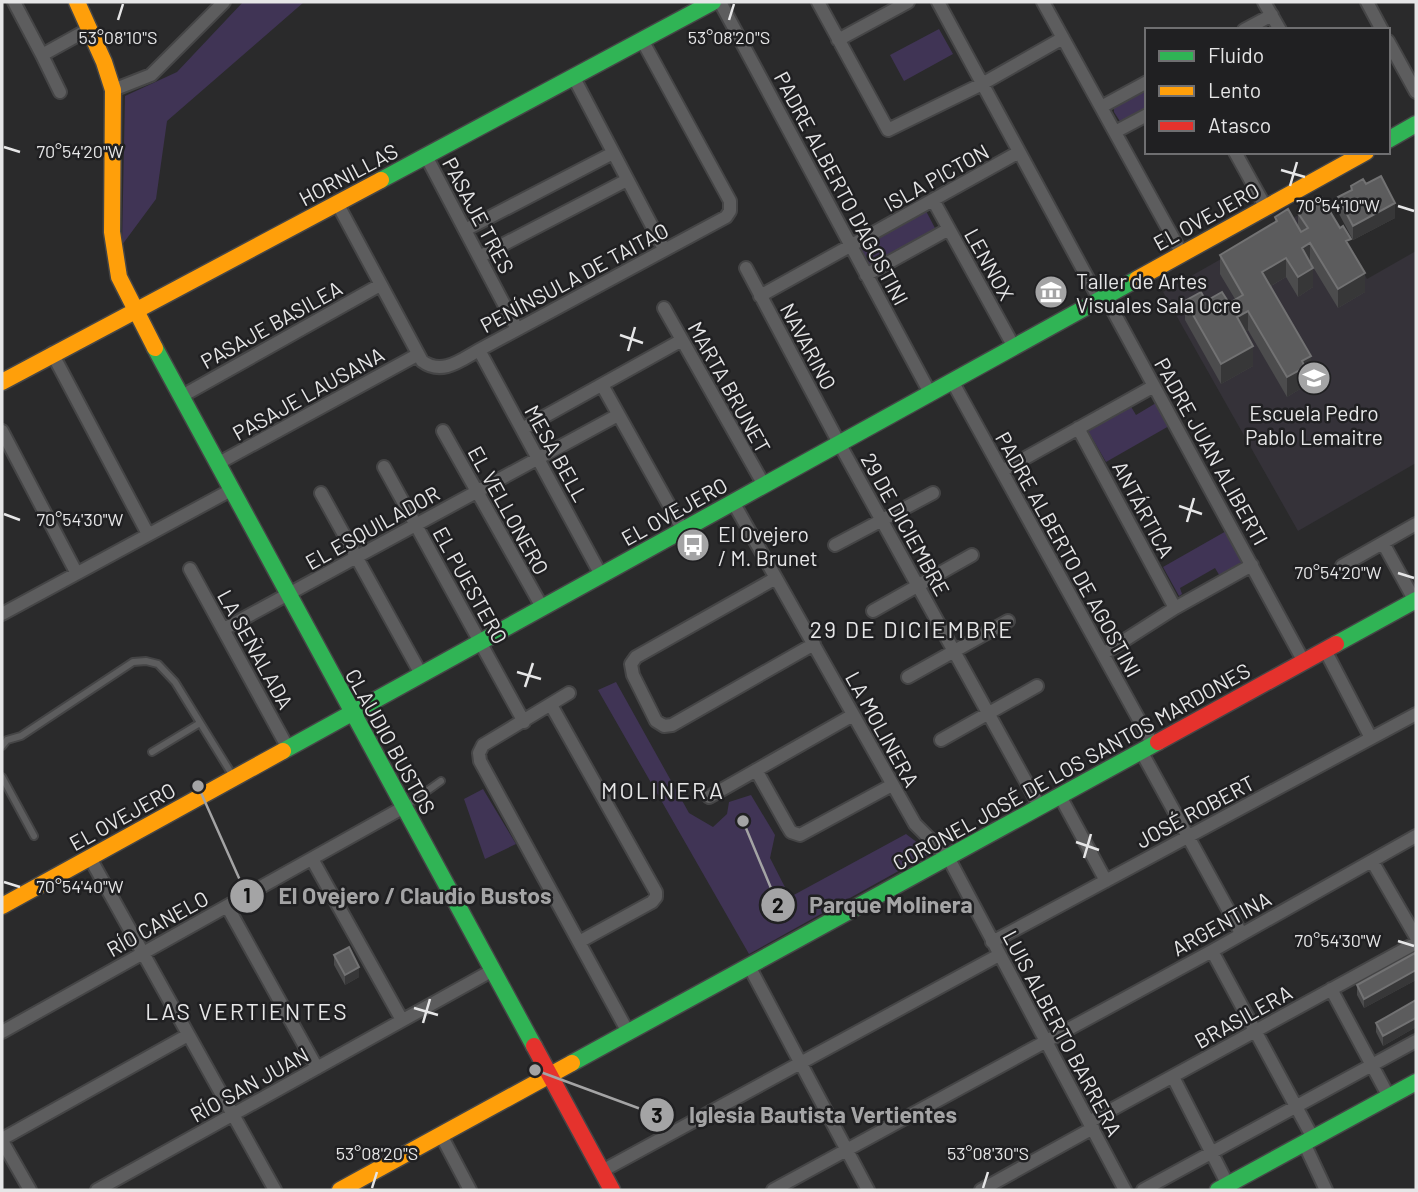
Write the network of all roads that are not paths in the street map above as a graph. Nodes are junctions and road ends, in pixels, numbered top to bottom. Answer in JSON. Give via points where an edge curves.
{"nodes":[{"id":1,"x":14,"y":2,"type":"edge"},
{"id":2,"x":77,"y":2,"type":"edge"},
{"id":3,"x":225,"y":2,"type":"edge"},
{"id":4,"x":713,"y":2,"type":"edge"},
{"id":5,"x":720,"y":2,"type":"edge"},
{"id":6,"x":818,"y":2,"type":"edge"},
{"id":7,"x":908,"y":2,"type":"edge"},
{"id":8,"x":938,"y":2,"type":"edge"},
{"id":9,"x":1043,"y":2,"type":"edge"},
{"id":10,"x":1265,"y":2,"type":"edge"},
{"id":11,"x":1367,"y":2,"type":"edge"},
{"id":12,"x":1272,"y":15,"type":"junction"},
{"id":13,"x":1248,"y":28,"type":"edge"},
{"id":14,"x":1279,"y":28,"type":"edge"},
{"id":15,"x":1381,"y":28,"type":"edge"},
{"id":16,"x":89,"y":29,"type":"junction"},
{"id":17,"x":1063,"y":38,"type":"junction"},
{"id":18,"x":642,"y":40,"type":"junction"},
{"id":19,"x":838,"y":40,"type":"junction"},
{"id":20,"x":1390,"y":45,"type":"edge"},
{"id":21,"x":42,"y":55,"type":"junction"},
{"id":22,"x":573,"y":76,"type":"junction"},
{"id":23,"x":982,"y":83,"type":"junction"},
{"id":24,"x":1145,"y":83,"type":"edge"},
{"id":25,"x":113,"y":90,"type":"junction"},
{"id":26,"x":60,"y":92,"type":"dead end"},
{"id":27,"x":1416,"y":92,"type":"edge"},
{"id":28,"x":1101,"y":107,"type":"junction"},
{"id":29,"x":1145,"y":116,"type":"edge"},
{"id":30,"x":1416,"y":124,"type":"edge"},
{"id":31,"x":1115,"y":132,"type":"junction"},
{"id":32,"x":1390,"y":139,"type":"edge"},
{"id":33,"x":1019,"y":152,"type":"junction"},
{"id":34,"x":613,"y":153,"type":"junction"},
{"id":35,"x":1236,"y":154,"type":"edge"},
{"id":36,"x":1354,"y":155,"type":"edge"},
{"id":37,"x":426,"y":156,"type":"junction"},
{"id":38,"x":627,"y":180,"type":"junction"},
{"id":39,"x":933,"y":200,"type":"junction"},
{"id":40,"x":337,"y":203,"type":"junction"},
{"id":41,"x":1266,"y":208,"type":"junction"},
{"id":42,"x":949,"y":229,"type":"junction"},
{"id":43,"x":465,"y":230,"type":"junction"},
{"id":44,"x":850,"y":246,"type":"junction"},
{"id":45,"x":664,"y":249,"type":"junction"},
{"id":46,"x":1182,"y":254,"type":"junction"},
{"id":47,"x":479,"y":257,"type":"junction"},
{"id":48,"x":746,"y":268,"type":"dead end"},
{"id":49,"x":866,"y":275,"type":"junction"},
{"id":50,"x":380,"y":285,"type":"junction"},
{"id":51,"x":760,"y":296,"type":"junction"},
{"id":52,"x":1102,"y":297,"type":"junction"},
{"id":53,"x":664,"y":308,"type":"dead end"},
{"id":54,"x":135,"y":311,"type":"junction"},
{"id":55,"x":517,"y":329,"type":"junction"},
{"id":56,"x":682,"y":340,"type":"junction"},
{"id":57,"x":1014,"y":347,"type":"junction"},
{"id":58,"x":479,"y":350,"type":"junction"},
{"id":59,"x":52,"y":353,"type":"junction"},
{"id":60,"x":417,"y":355,"type":"junction"},
{"id":61,"x":952,"y":381,"type":"junction"},
{"id":62,"x":2,"y":382,"type":"edge"},
{"id":63,"x":602,"y":385,"type":"junction"},
{"id":64,"x":1154,"y":386,"type":"junction"},
{"id":65,"x":930,"y":393,"type":"junction"},
{"id":66,"x":182,"y":396,"type":"junction"},
{"id":67,"x":618,"y":415,"type":"junction"},
{"id":68,"x":1078,"y":428,"type":"junction"},
{"id":69,"x":522,"y":429,"type":"junction"},
{"id":70,"x":2,"y":431,"type":"edge"},
{"id":71,"x":443,"y":431,"type":"dead end"},
{"id":72,"x":839,"y":443,"type":"junction"},
{"id":73,"x":538,"y":458,"type":"junction"},
{"id":74,"x":217,"y":464,"type":"junction"},
{"id":75,"x":384,"y":467,"type":"dead end"},
{"id":76,"x":1002,"y":471,"type":"junction"},
{"id":77,"x":764,"y":485,"type":"junction"},
{"id":78,"x":231,"y":490,"type":"junction"},
{"id":79,"x":477,"y":492,"type":"junction"},
{"id":80,"x":321,"y":493,"type":"dead end"},
{"id":81,"x":933,"y":493,"type":"dead end"},
{"id":82,"x":733,"y":502,"type":"junction"},
{"id":83,"x":882,"y":520,"type":"junction"},
{"id":84,"x":1416,"y":524,"type":"edge"},
{"id":85,"x":416,"y":525,"type":"junction"},
{"id":86,"x":683,"y":530,"type":"junction"},
{"id":87,"x":148,"y":534,"type":"junction"},
{"id":88,"x":1383,"y":543,"type":"junction"},
{"id":89,"x":835,"y":545,"type":"dead end"},
{"id":90,"x":971,"y":555,"type":"dead end"},
{"id":91,"x":356,"y":557,"type":"junction"},
{"id":92,"x":1252,"y":565,"type":"junction"},
{"id":93,"x":1342,"y":566,"type":"dead end"},
{"id":94,"x":190,"y":569,"type":"dead end"},
{"id":95,"x":76,"y":572,"type":"junction"},
{"id":96,"x":601,"y":575,"type":"junction"},
{"id":97,"x":776,"y":578,"type":"junction"},
{"id":98,"x":918,"y":585,"type":"junction"},
{"id":99,"x":289,"y":594,"type":"junction"},
{"id":100,"x":1415,"y":601,"type":"edge"},
{"id":101,"x":541,"y":607,"type":"junction"},
{"id":102,"x":4,"y":608,"type":"edge"},
{"id":103,"x":1175,"y":608,"type":"junction"},
{"id":104,"x":873,"y":611,"type":"dead end"},
{"id":105,"x":1008,"y":621,"type":"dead end"},
{"id":106,"x":224,"y":629,"type":"junction"},
{"id":107,"x":480,"y":642,"type":"junction"},
{"id":108,"x":814,"y":644,"type":"junction"},
{"id":109,"x":1325,"y":650,"type":"junction"},
{"id":110,"x":955,"y":652,"type":"junction"},
{"id":111,"x":1103,"y":654,"type":"junction"},
{"id":112,"x":1304,"y":662,"type":"junction"},
{"id":113,"x":421,"y":674,"type":"junction"},
{"id":114,"x":908,"y":677,"type":"dead end"},
{"id":115,"x":1037,"y":686,"type":"dead end"},
{"id":116,"x":569,"y":693,"type":"dead end"},
{"id":117,"x":551,"y":705,"type":"junction"},
{"id":118,"x":351,"y":713,"type":"junction"},
{"id":119,"x":988,"y":713,"type":"junction"},
{"id":120,"x":1416,"y":714,"type":"edge"},
{"id":121,"x":853,"y":715,"type":"junction"},
{"id":122,"x":524,"y":722,"type":"junction"},
{"id":123,"x":200,"y":723,"type":"junction"},
{"id":124,"x":1371,"y":738,"type":"junction"},
{"id":125,"x":941,"y":740,"type":"dead end"},
{"id":126,"x":2,"y":746,"type":"edge"},
{"id":127,"x":288,"y":748,"type":"junction"},
{"id":128,"x":1147,"y":748,"type":"junction"},
{"id":129,"x":152,"y":752,"type":"dead end"},
{"id":130,"x":756,"y":770,"type":"junction"},
{"id":131,"x":2,"y":776,"type":"edge"},
{"id":132,"x":234,"y":778,"type":"junction"},
{"id":133,"x":441,"y":781,"type":"dead end"},
{"id":134,"x":892,"y":785,"type":"junction"},
{"id":135,"x":1060,"y":796,"type":"junction"},
{"id":136,"x":709,"y":797,"type":"dead end"},
{"id":137,"x":404,"y":807,"type":"junction"},
{"id":138,"x":1040,"y":807,"type":"junction"},
{"id":139,"x":34,"y":836,"type":"dead end"},
{"id":140,"x":1188,"y":836,"type":"junction"},
{"id":141,"x":1416,"y":836,"type":"edge"},
{"id":142,"x":948,"y":857,"type":"junction"},
{"id":143,"x":90,"y":858,"type":"junction"},
{"id":144,"x":312,"y":859,"type":"junction"},
{"id":145,"x":1372,"y":861,"type":"junction"},
{"id":146,"x":1106,"y":881,"type":"junction"},
{"id":147,"x":2,"y":906,"type":"edge"},
{"id":148,"x":227,"y":906,"type":"junction"},
{"id":149,"x":1241,"y":933,"type":"junction"},
{"id":150,"x":1416,"y":937,"type":"edge"},
{"id":151,"x":579,"y":942,"type":"junction"},
{"id":152,"x":992,"y":942,"type":"junction"},
{"id":153,"x":1416,"y":943,"type":"edge"},
{"id":154,"x":1212,"y":951,"type":"junction"},
{"id":155,"x":143,"y":953,"type":"junction"},
{"id":156,"x":999,"y":955,"type":"junction"},
{"id":157,"x":748,"y":966,"type":"junction"},
{"id":158,"x":493,"y":970,"type":"junction"},
{"id":159,"x":1331,"y":989,"type":"junction"},
{"id":160,"x":402,"y":1020,"type":"junction"},
{"id":161,"x":1256,"y":1031,"type":"junction"},
{"id":162,"x":2,"y":1032,"type":"edge"},
{"id":163,"x":628,"y":1032,"type":"junction"},
{"id":164,"x":188,"y":1035,"type":"junction"},
{"id":165,"x":1416,"y":1041,"type":"edge"},
{"id":166,"x":1045,"y":1042,"type":"junction"},
{"id":167,"x":800,"y":1063,"type":"junction"},
{"id":168,"x":1372,"y":1065,"type":"junction"},
{"id":169,"x":317,"y":1068,"type":"junction"},
{"id":170,"x":550,"y":1075,"type":"junction"},
{"id":171,"x":1173,"y":1077,"type":"junction"},
{"id":172,"x":1416,"y":1082,"type":"edge"},
{"id":173,"x":1389,"y":1097,"type":"junction"},
{"id":174,"x":1296,"y":1107,"type":"junction"},
{"id":175,"x":233,"y":1115,"type":"junction"},
{"id":176,"x":1091,"y":1125,"type":"junction"},
{"id":177,"x":441,"y":1135,"type":"junction"},
{"id":178,"x":2,"y":1140,"type":"edge"},
{"id":179,"x":1309,"y":1141,"type":"junction"},
{"id":180,"x":847,"y":1150,"type":"junction"},
{"id":181,"x":1211,"y":1153,"type":"junction"},
{"id":182,"x":602,"y":1171,"type":"junction"},
{"id":183,"x":1223,"y":1188,"type":"edge"},
{"id":184,"x":30,"y":1190,"type":"edge"},
{"id":185,"x":97,"y":1190,"type":"edge"},
{"id":186,"x":275,"y":1190,"type":"edge"},
{"id":187,"x":340,"y":1190,"type":"edge"},
{"id":188,"x":470,"y":1190,"type":"edge"},
{"id":189,"x":612,"y":1190,"type":"edge"},
{"id":190,"x":773,"y":1190,"type":"edge"},
{"id":191,"x":868,"y":1190,"type":"edge"},
{"id":192,"x":981,"y":1190,"type":"edge"},
{"id":193,"x":1125,"y":1190,"type":"edge"},
{"id":194,"x":1143,"y":1190,"type":"edge"},
{"id":195,"x":1326,"y":1190,"type":"edge"}],
"edges":[{"from":1,"to":21,"type":"street"},
{"from":2,"to":16,"type":"street","name":"CLAUDIO BUSTOS"},
{"from":3,"to":25,"type":"street","via":[[151,75]]},
{"from":4,"to":18,"type":"street","name":"HORNILLAS"},
{"from":5,"to":44,"type":"street","name":"PADRE ALBERTO D'AGOSTINI"},
{"from":6,"to":19,"type":"street"},
{"from":7,"to":19,"type":"street"},
{"from":8,"to":23,"type":"street","name":"PADRE JUAN ALIBERTI"},
{"from":9,"to":17,"type":"street"},
{"from":10,"to":12,"type":"street"},
{"from":11,"to":15,"type":"street"},
{"from":12,"to":13,"type":"street"},
{"from":12,"to":14,"type":"street"},
{"from":16,"to":21,"type":"street"},
{"from":16,"to":25,"type":"street","name":"CLAUDIO BUSTOS"},
{"from":17,"to":23,"type":"street"},
{"from":17,"to":28,"type":"street"},
{"from":18,"to":22,"type":"street","name":"HORNILLAS"},
{"from":18,"to":45,"type":"street","name":"PENÍNSULA DE TAITAO","via":[[730,201],[726,217]]},
{"from":19,"to":23,"type":"street","via":[[888,130]]},
{"from":20,"to":27,"type":"street"},
{"from":21,"to":26,"type":"street"},
{"from":22,"to":34,"type":"street"},
{"from":22,"to":37,"type":"street","name":"HORNILLAS"},
{"from":23,"to":33,"type":"street","name":"PADRE JUAN ALIBERTI"},
{"from":24,"to":28,"type":"street"},
{"from":25,"to":54,"type":"street","name":"CLAUDIO BUSTOS","via":[[111,232],[119,277]]},
{"from":28,"to":31,"type":"street"},
{"from":29,"to":31,"type":"street"},
{"from":30,"to":32,"type":"street"},
{"from":31,"to":46,"type":"street"},
{"from":33,"to":39,"type":"street","name":"ISLA PICTON"},
{"from":33,"to":52,"type":"street","name":"PADRE JUAN ALIBERTI"},
{"from":34,"to":38,"type":"street"},
{"from":34,"to":43,"type":"street"},
{"from":35,"to":41,"type":"street"},
{"from":36,"to":41,"type":"street","name":"EL OVEJERO"},
{"from":37,"to":40,"type":"street","name":"HORNILLAS"},
{"from":37,"to":43,"type":"street","name":"PASAJE TRES"},
{"from":38,"to":45,"type":"street"},
{"from":38,"to":47,"type":"street"},
{"from":39,"to":42,"type":"street","name":"LENNOX"},
{"from":39,"to":44,"type":"street","name":"ISLA PICTON"},
{"from":40,"to":50,"type":"street"},
{"from":40,"to":54,"type":"street","name":"HORNILLAS"},
{"from":41,"to":46,"type":"street","name":"EL OVEJERO"},
{"from":42,"to":49,"type":"street"},
{"from":42,"to":57,"type":"street","name":"LENNOX"},
{"from":43,"to":47,"type":"street","name":"PASAJE TRES"},
{"from":44,"to":49,"type":"street","name":"PADRE ALBERTO D'AGOSTINI"},
{"from":44,"to":51,"type":"street","name":"ISLA PICTON"},
{"from":45,"to":55,"type":"street","name":"PENÍNSULA DE TAITAO"},
{"from":46,"to":52,"type":"street","name":"EL OVEJERO"},
{"from":47,"to":55,"type":"street","name":"PASAJE TRES"},
{"from":48,"to":51,"type":"street","name":"NAVARINO"},
{"from":49,"to":65,"type":"street","name":"PADRE ALBERTO D'AGOSTINI"},
{"from":50,"to":60,"type":"street"},
{"from":50,"to":66,"type":"street","name":"PASAJE BASILEA"},
{"from":51,"to":72,"type":"street","name":"NAVARINO"},
{"from":52,"to":57,"type":"street","name":"EL OVEJERO"},
{"from":52,"to":64,"type":"street","name":"PADRE JUAN ALIBERTI"},
{"from":53,"to":56,"type":"street","name":"MARTA BRUNET"},
{"from":54,"to":59,"type":"street","name":"HORNILLAS"},
{"from":54,"to":66,"type":"street","name":"CLAUDIO BUSTOS"},
{"from":55,"to":58,"type":"street","name":"PENÍNSULA DE TAITAO"},
{"from":56,"to":63,"type":"street"},
{"from":56,"to":77,"type":"street","name":"MARTA BRUNET"},
{"from":57,"to":61,"type":"street","name":"EL OVEJERO"},
{"from":58,"to":60,"type":"street","name":"PENÍNSULA DE TAITAO","via":[[447,367],[432,367]]},
{"from":58,"to":69,"type":"street","name":"MESA BELL"},
{"from":59,"to":62,"type":"street","name":"HORNILLAS"},
{"from":59,"to":87,"type":"street"},
{"from":60,"to":74,"type":"street","name":"PASAJE LAUSANA"},
{"from":61,"to":65,"type":"street","name":"EL OVEJERO"},
{"from":61,"to":76,"type":"street","name":"PADRE ALBERTO DE AGOSTINI"},
{"from":63,"to":67,"type":"street"},
{"from":63,"to":69,"type":"street"},
{"from":64,"to":68,"type":"street"},
{"from":64,"to":92,"type":"street","name":"PADRE JUAN ALIBERTI"},
{"from":65,"to":72,"type":"street","name":"EL OVEJERO"},
{"from":66,"to":74,"type":"street","name":"CLAUDIO BUSTOS"},
{"from":67,"to":73,"type":"street","name":"EL ESQUILADOR"},
{"from":67,"to":86,"type":"street"},
{"from":68,"to":76,"type":"street"},
{"from":68,"to":103,"type":"street","name":"ANTÁRTICA"},
{"from":69,"to":73,"type":"street","name":"MESA BELL"},
{"from":70,"to":95,"type":"street"},
{"from":71,"to":79,"type":"street","name":"EL VELLONERO"},
{"from":72,"to":77,"type":"street","name":"EL OVEJERO"},
{"from":72,"to":83,"type":"street","name":"29 DE DICIEMBRE"},
{"from":73,"to":79,"type":"street","name":"EL ESQUILADOR"},
{"from":73,"to":96,"type":"street","name":"MESA BELL"},
{"from":74,"to":78,"type":"street","name":"CLAUDIO BUSTOS"},
{"from":75,"to":85,"type":"street","name":"EL PUESTERO"},
{"from":76,"to":111,"type":"street","name":"PADRE ALBERTO DE AGOSTINI"},
{"from":77,"to":82,"type":"street","name":"EL OVEJERO"},
{"from":78,"to":87,"type":"street"},
{"from":78,"to":99,"type":"street","name":"CLAUDIO BUSTOS"},
{"from":79,"to":85,"type":"street","name":"EL ESQUILADOR"},
{"from":79,"to":101,"type":"street","name":"EL VELLONERO"},
{"from":80,"to":91,"type":"street"},
{"from":81,"to":83,"type":"street"},
{"from":82,"to":86,"type":"street","name":"EL OVEJERO"},
{"from":82,"to":97,"type":"street","name":"LA MOLINERA"},
{"from":83,"to":89,"type":"street"},
{"from":83,"to":98,"type":"street","name":"29 DE DICIEMBRE"},
{"from":84,"to":88,"type":"street"},
{"from":85,"to":91,"type":"street","name":"EL ESQUILADOR"},
{"from":85,"to":107,"type":"street","name":"EL PUESTERO"},
{"from":86,"to":96,"type":"street","name":"EL OVEJERO"},
{"from":87,"to":95,"type":"street"},
{"from":88,"to":93,"type":"street"},
{"from":88,"to":100,"type":"street"},
{"from":90,"to":98,"type":"street"},
{"from":91,"to":99,"type":"street","name":"EL ESQUILADOR"},
{"from":91,"to":113,"type":"street"},
{"from":92,"to":103,"type":"street"},
{"from":92,"to":112,"type":"street","name":"PADRE JUAN ALIBERTI"},
{"from":94,"to":106,"type":"street","name":"LA SEÑALADA"},
{"from":95,"to":102,"type":"street"},
{"from":96,"to":101,"type":"street","name":"EL OVEJERO"},
{"from":97,"to":108,"type":"street","name":"LA MOLINERA"},
{"from":97,"to":108,"type":"street","via":[[636,657],[631,664],[633,675],[656,721],[673,725]]},
{"from":98,"to":104,"type":"street"},
{"from":98,"to":110,"type":"street","name":"29 DE DICIEMBRE"},
{"from":99,"to":106,"type":"street","name":"EL ESQUILADOR"},
{"from":99,"to":118,"type":"street","name":"CLAUDIO BUSTOS"},
{"from":100,"to":109,"type":"street","name":"CORONEL JOSÉ DE LOS SANTOS MARDONES"},
{"from":101,"to":107,"type":"street","name":"EL OVEJERO"},
{"from":103,"to":111,"type":"street"},
{"from":105,"to":110,"type":"street"},
{"from":106,"to":127,"type":"street","name":"LA SEÑALADA"},
{"from":107,"to":113,"type":"street","name":"EL OVEJERO"},
{"from":107,"to":122,"type":"street","name":"EL PUESTERO"},
{"from":108,"to":121,"type":"street","name":"LA MOLINERA"},
{"from":109,"to":112,"type":"street","name":"CORONEL JOSÉ DE LOS SANTOS MARDONES"},
{"from":109,"to":124,"type":"street"},
{"from":110,"to":114,"type":"street"},
{"from":110,"to":119,"type":"street","name":"29 DE DICIEMBRE"},
{"from":111,"to":128,"type":"street","name":"PADRE ALBERTO DE AGOSTINI"},
{"from":112,"to":128,"type":"street","name":"CORONEL JOSÉ DE LOS SANTOS MARDONES"},
{"from":113,"to":118,"type":"street","name":"EL OVEJERO"},
{"from":115,"to":119,"type":"street"},
{"from":116,"to":117,"type":"street"},
{"from":117,"to":122,"type":"street"},
{"from":117,"to":151,"type":"street","via":[[656,892],[652,902]]},
{"from":118,"to":127,"type":"street","name":"EL OVEJERO"},
{"from":118,"to":137,"type":"street","name":"CLAUDIO BUSTOS"},
{"from":119,"to":125,"type":"street"},
{"from":119,"to":138,"type":"street","name":"29 DE DICIEMBRE"},
{"from":120,"to":124,"type":"street","name":"JOSÉ ROBERT"},
{"from":121,"to":130,"type":"street"},
{"from":121,"to":134,"type":"street","name":"LA MOLINERA"},
{"from":122,"to":151,"type":"street","via":[[483,745],[480,761]]},
{"from":123,"to":126,"type":"lane","via":[[158,664],[133,662]]},
{"from":123,"to":129,"type":"lane"},
{"from":123,"to":132,"type":"lane"},
{"from":124,"to":140,"type":"street","name":"JOSÉ ROBERT"},
{"from":127,"to":132,"type":"street","name":"EL OVEJERO"},
{"from":128,"to":135,"type":"street","name":"CORONEL JOSÉ DE LOS SANTOS MARDONES"},
{"from":128,"to":140,"type":"street","name":"PADRE ALBERTO DE AGOSTINI"},
{"from":130,"to":134,"type":"street","via":[[795,835]]},
{"from":130,"to":136,"type":"street"},
{"from":131,"to":139,"type":"lane"},
{"from":132,"to":143,"type":"street","name":"EL OVEJERO"},
{"from":133,"to":137,"type":"lane"},
{"from":134,"to":142,"type":"street","name":"LA MOLINERA","via":[[915,824]]},
{"from":135,"to":138,"type":"street","name":"CORONEL JOSÉ DE LOS SANTOS MARDONES"},
{"from":135,"to":146,"type":"street"},
{"from":137,"to":144,"type":"street","name":"RÍO CANELO"},
{"from":137,"to":158,"type":"street","name":"CLAUDIO BUSTOS"},
{"from":138,"to":142,"type":"street","name":"CORONEL JOSÉ DE LOS SANTOS MARDONES"},
{"from":140,"to":146,"type":"street","name":"JOSÉ ROBERT"},
{"from":140,"to":149,"type":"street","name":"PADRE ALBERTO DE AGOSTINI"},
{"from":141,"to":145,"type":"street","name":"ARGENTINA"},
{"from":142,"to":152,"type":"street","name":"LUIS ALBERTO BARRERA"},
{"from":142,"to":157,"type":"street","name":"CORONEL JOSÉ DE LOS SANTOS MARDONES"},
{"from":143,"to":147,"type":"street","name":"EL OVEJERO"},
{"from":143,"to":155,"type":"street"},
{"from":144,"to":148,"type":"street","name":"RÍO CANELO"},
{"from":144,"to":160,"type":"street"},
{"from":145,"to":149,"type":"street","name":"ARGENTINA"},
{"from":145,"to":150,"type":"street"},
{"from":146,"to":152,"type":"street","name":"JOSÉ ROBERT"},
{"from":148,"to":155,"type":"street","name":"RÍO CANELO"},
{"from":148,"to":169,"type":"street"},
{"from":149,"to":154,"type":"street","name":"ARGENTINA"},
{"from":151,"to":163,"type":"street"},
{"from":152,"to":156,"type":"street","name":"LUIS ALBERTO BARRERA"},
{"from":153,"to":159,"type":"street","name":"BRASILERA"},
{"from":154,"to":161,"type":"street"},
{"from":154,"to":166,"type":"street","name":"ARGENTINA"},
{"from":155,"to":162,"type":"street","name":"RÍO CANELO"},
{"from":155,"to":164,"type":"street"},
{"from":156,"to":166,"type":"street","name":"LUIS ALBERTO BARRERA"},
{"from":156,"to":167,"type":"street"},
{"from":157,"to":163,"type":"street","name":"CORONEL JOSÉ DE LOS SANTOS MARDONES"},
{"from":157,"to":167,"type":"street"},
{"from":158,"to":160,"type":"street","name":"RÍO SAN JUAN"},
{"from":158,"to":170,"type":"street","name":"CLAUDIO BUSTOS"},
{"from":159,"to":161,"type":"street","name":"BRASILERA"},
{"from":159,"to":168,"type":"street"},
{"from":160,"to":169,"type":"street","name":"RÍO SAN JUAN"},
{"from":161,"to":171,"type":"street","name":"BRASILERA"},
{"from":161,"to":174,"type":"street"},
{"from":163,"to":170,"type":"street","name":"CORONEL JOSÉ DE LOS SANTOS MARDONES"},
{"from":164,"to":175,"type":"street"},
{"from":164,"to":178,"type":"street"},
{"from":165,"to":168,"type":"street"},
{"from":166,"to":176,"type":"street","name":"LUIS ALBERTO BARRERA"},
{"from":166,"to":180,"type":"street","name":"ARGENTINA"},
{"from":167,"to":180,"type":"street"},
{"from":167,"to":182,"type":"street"},
{"from":168,"to":173,"type":"street"},
{"from":168,"to":174,"type":"street"},
{"from":169,"to":175,"type":"street","name":"RÍO SAN JUAN"},
{"from":170,"to":177,"type":"street","name":"CORONEL JOSÉ DE LOS SANTOS MARDONES"},
{"from":170,"to":182,"type":"street","name":"CLAUDIO BUSTOS"},
{"from":171,"to":176,"type":"street","name":"BRASILERA"},
{"from":171,"to":181,"type":"street"},
{"from":172,"to":173,"type":"street"},
{"from":173,"to":179,"type":"street"},
{"from":174,"to":179,"type":"street"},
{"from":174,"to":181,"type":"street"},
{"from":175,"to":185,"type":"street","name":"RÍO SAN JUAN"},
{"from":175,"to":186,"type":"street"},
{"from":176,"to":192,"type":"street","name":"BRASILERA"},
{"from":176,"to":193,"type":"street","name":"LUIS ALBERTO BARRERA"},
{"from":177,"to":187,"type":"street","name":"CORONEL JOSÉ DE LOS SANTOS MARDONES"},
{"from":177,"to":188,"type":"street"},
{"from":178,"to":184,"type":"street"},
{"from":179,"to":183,"type":"street"},
{"from":179,"to":195,"type":"street"},
{"from":180,"to":190,"type":"street","name":"ARGENTINA"},
{"from":180,"to":191,"type":"street"},
{"from":181,"to":183,"type":"street"},
{"from":181,"to":194,"type":"street"},
{"from":182,"to":189,"type":"street","name":"CLAUDIO BUSTOS"}]}
